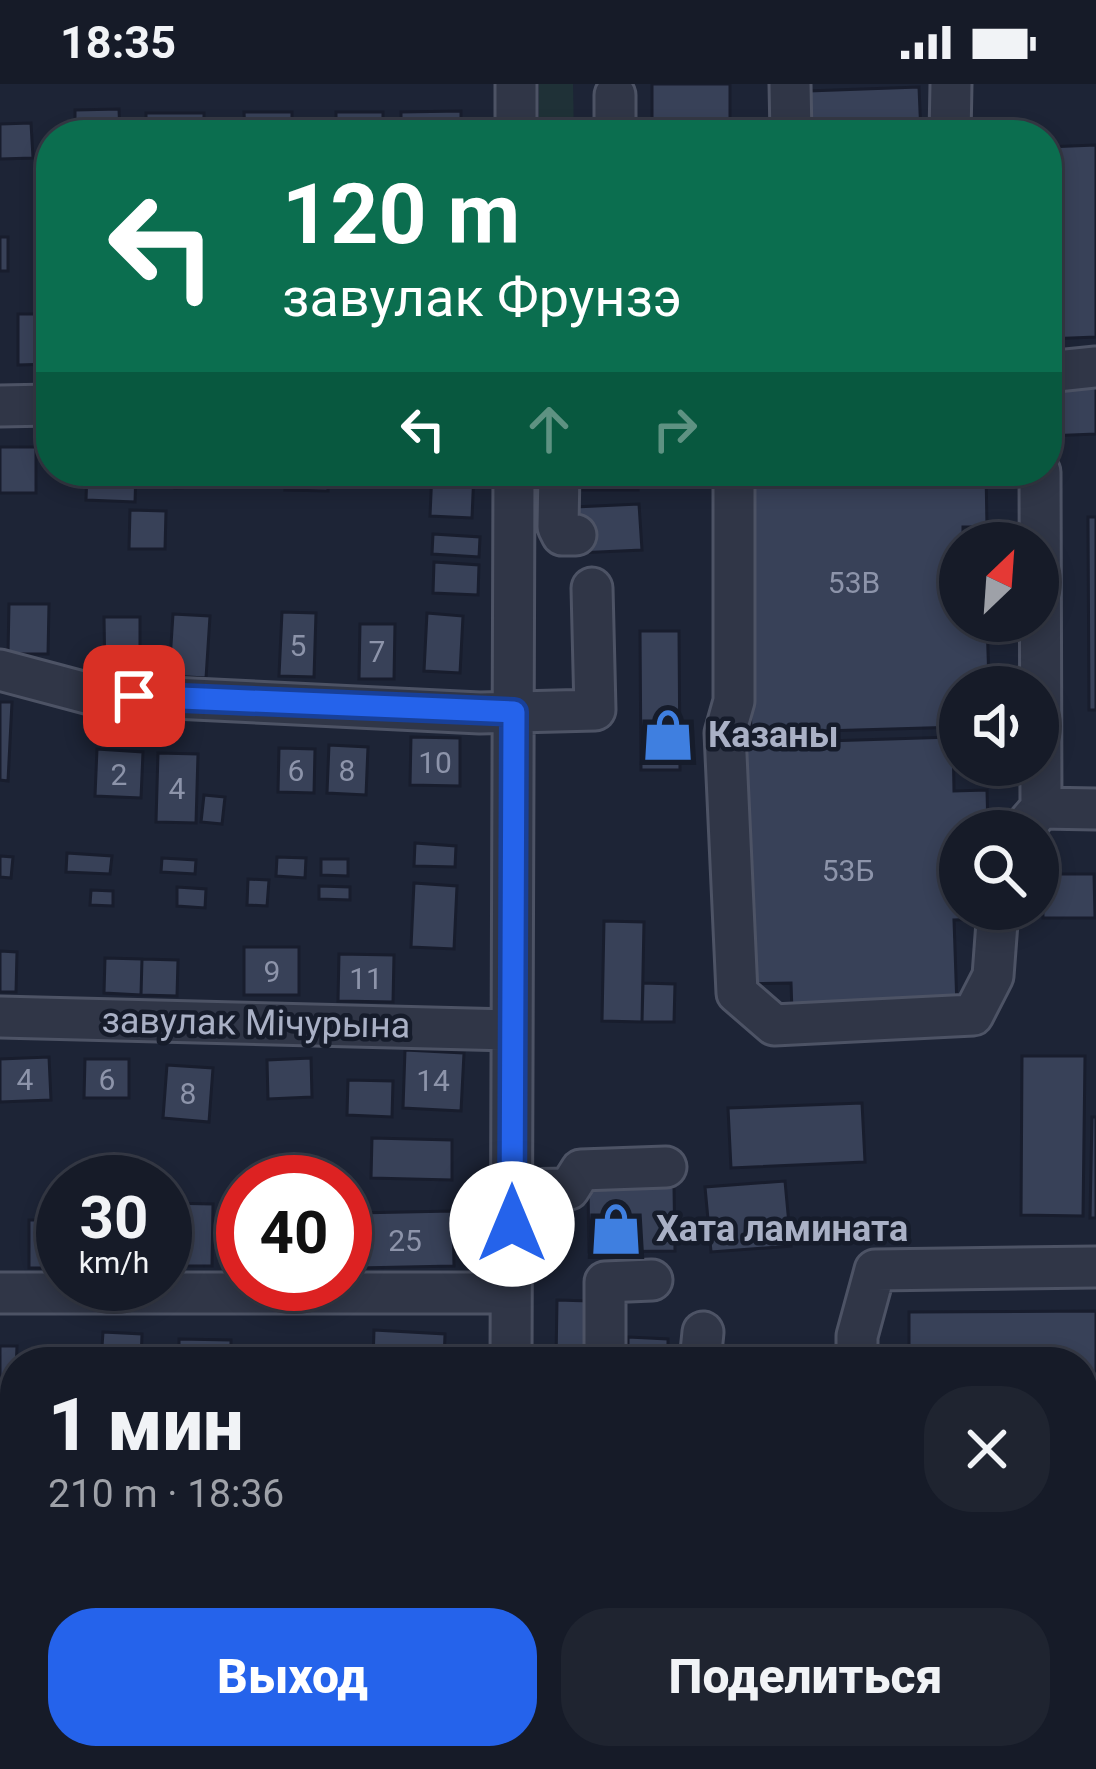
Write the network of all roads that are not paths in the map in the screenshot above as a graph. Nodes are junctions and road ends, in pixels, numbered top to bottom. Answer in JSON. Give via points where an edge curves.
{"nodes":[{"id":1,"x":516,"y":84,"type":"edge"},
{"id":2,"x":790,"y":84,"type":"edge"},
{"id":3,"x":951,"y":84,"type":"edge"},
{"id":4,"x":615,"y":95,"type":"dead end"},
{"id":5,"x":516,"y":120,"type":"edge"},
{"id":6,"x":615,"y":120,"type":"edge"},
{"id":7,"x":791,"y":120,"type":"edge"},
{"id":8,"x":950,"y":120,"type":"edge"},
{"id":9,"x":1096,"y":367,"type":"edge"},
{"id":10,"x":1062,"y":370,"type":"edge"},
{"id":11,"x":36,"y":405,"type":"edge"},
{"id":12,"x":0,"y":406,"type":"edge"},
{"id":13,"x":514,"y":486,"type":"edge"},
{"id":14,"x":563,"y":486,"type":"edge"},
{"id":15,"x":734,"y":486,"type":"edge"},
{"id":16,"x":1040,"y":486,"type":"edge"},
{"id":17,"x":576,"y":535,"type":"dead end"},
{"id":18,"x":592,"y":588,"type":"dead end"},
{"id":19,"x":0,"y":670,"type":"edge"},
{"id":20,"x":514,"y":712,"type":"junction"},
{"id":21,"x":1096,"y":808,"type":"edge"},
{"id":22,"x":1031,"y":810,"type":"edge"},
{"id":23,"x":1059,"y":814,"type":"edge"},
{"id":24,"x":996,"y":930,"type":"edge"},
{"id":25,"x":0,"y":1017,"type":"edge"},
{"id":26,"x":512,"y":1030,"type":"junction"},
{"id":27,"x":666,"y":1167,"type":"dead end"},
{"id":28,"x":512,"y":1190,"type":"junction"},
{"id":29,"x":1096,"y":1267,"type":"edge"},
{"id":30,"x":652,"y":1280,"type":"dead end"},
{"id":31,"x":0,"y":1293,"type":"edge"},
{"id":32,"x":512,"y":1293,"type":"junction"},
{"id":33,"x":512,"y":1347,"type":"edge"},
{"id":34,"x":605,"y":1347,"type":"edge"},
{"id":35,"x":857,"y":1347,"type":"edge"}],
"edges":[{"from":1,"to":5,"type":"street"},
{"from":2,"to":7,"type":"street"},
{"from":3,"to":8,"type":"street"},
{"from":4,"to":6,"type":"street"},
{"from":9,"to":10,"type":"street"},
{"from":11,"to":12,"type":"street"},
{"from":13,"to":20,"type":"street"},
{"from":14,"to":17,"type":"street","via":[[558,527]]},
{"from":15,"to":24,"type":"street","via":[[734,701],[725,733],[737,994],[774,1025],[973,1015],[993,976]]},
{"from":16,"to":22,"type":"street"},
{"from":18,"to":20,"type":"street","via":[[595,710]]},
{"from":19,"to":20,"type":"street","via":[[90,694]]},
{"from":20,"to":26,"type":"street"},
{"from":21,"to":23,"type":"street"},
{"from":25,"to":26,"type":"street","name":"завулак Мічурына"},
{"from":26,"to":28,"type":"street"},
{"from":27,"to":28,"type":"street","via":[[580,1170],[569,1189]]},
{"from":28,"to":32,"type":"street"},
{"from":29,"to":35,"type":"street","via":[[874,1270]]},
{"from":30,"to":34,"type":"street","via":[[605,1282]]},
{"from":31,"to":32,"type":"street"},
{"from":32,"to":33,"type":"street"}]}
